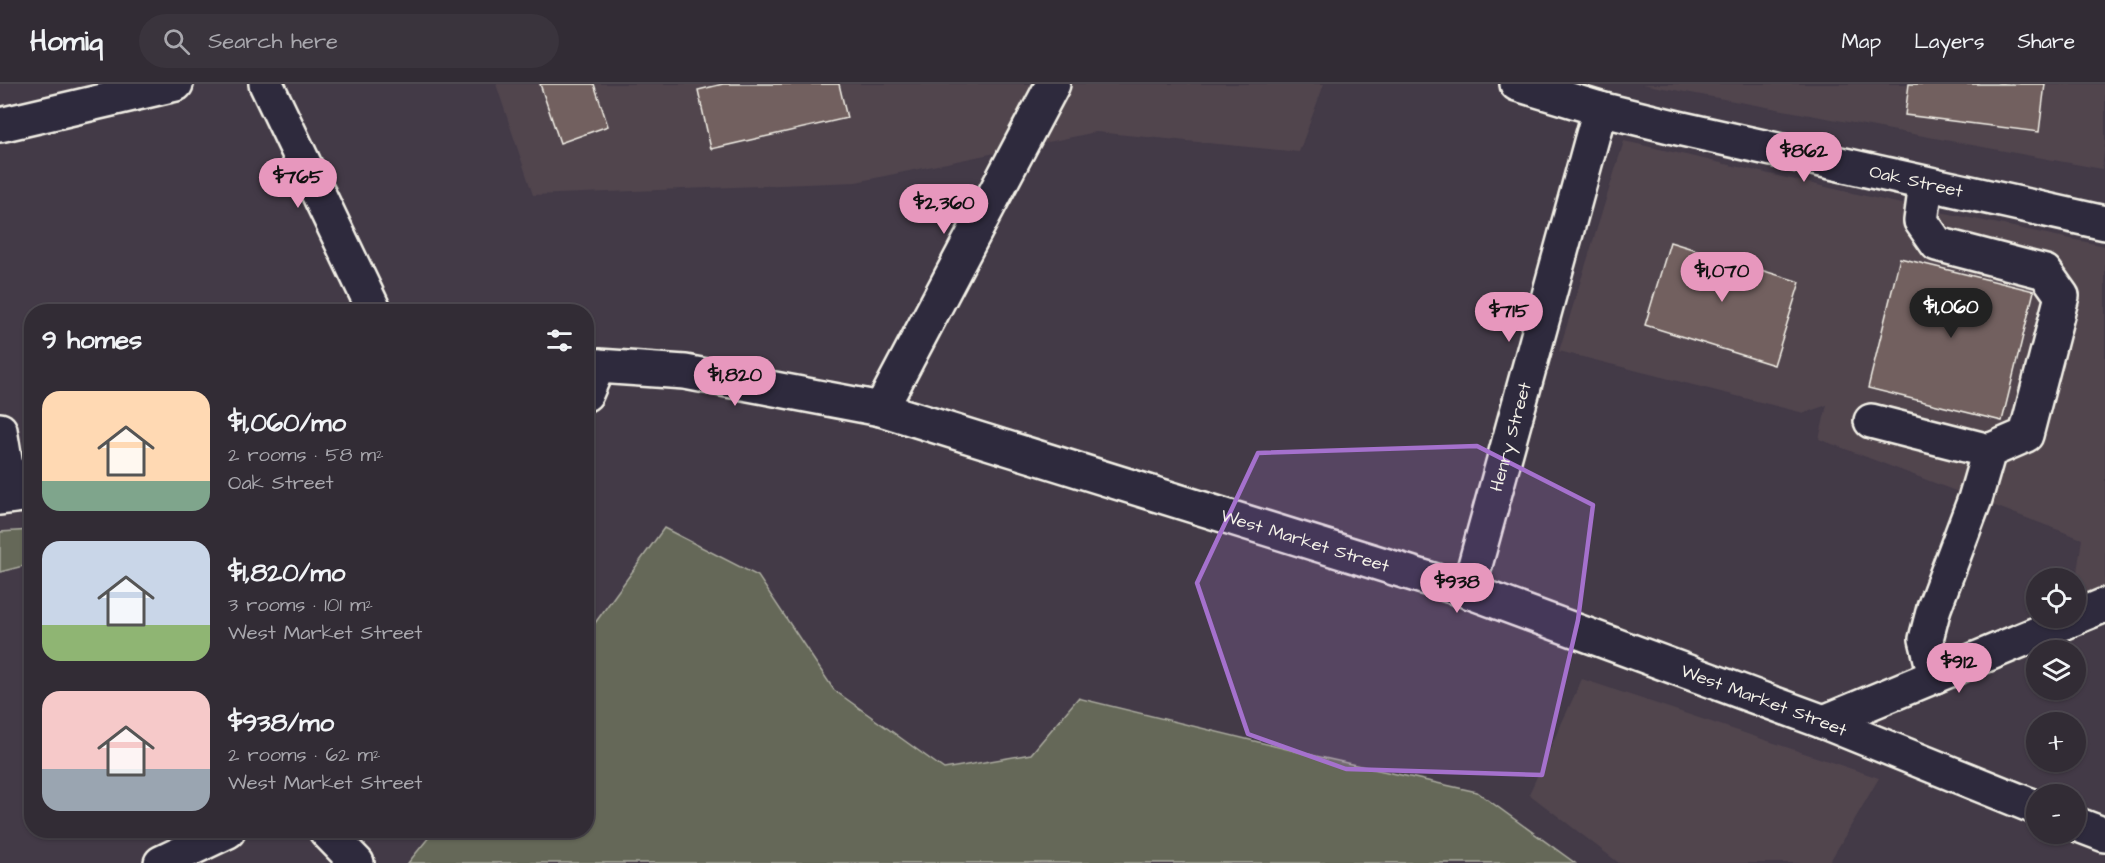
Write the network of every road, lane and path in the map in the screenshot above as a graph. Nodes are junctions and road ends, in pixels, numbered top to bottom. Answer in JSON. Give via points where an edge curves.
{"nodes":[{"id":1,"x":176,"y":84,"type":"edge"},
{"id":2,"x":266,"y":84,"type":"edge"},
{"id":3,"x":1053,"y":84,"type":"edge"},
{"id":4,"x":1517,"y":84,"type":"edge"},
{"id":5,"x":1600,"y":109,"type":"junction"},
{"id":6,"x":0,"y":125,"type":"edge"},
{"id":7,"x":1926,"y":184,"type":"junction"},
{"id":8,"x":2105,"y":223,"type":"edge"},
{"id":9,"x":371,"y":304,"type":"edge"},
{"id":10,"x":594,"y":376,"type":"edge"},
{"id":11,"x":880,"y":409,"type":"junction"},
{"id":12,"x":1871,"y":421,"type":"dead end"},
{"id":13,"x":0,"y":430,"type":"edge"},
{"id":14,"x":1989,"y":451,"type":"junction"},
{"id":15,"x":14,"y":496,"type":"edge"},
{"id":16,"x":1468,"y":591,"type":"junction"},
{"id":17,"x":2105,"y":605,"type":"edge"},
{"id":18,"x":2086,"y":613,"type":"edge"},
{"id":19,"x":2051,"y":628,"type":"edge"},
{"id":20,"x":1935,"y":676,"type":"junction"},
{"id":21,"x":1824,"y":722,"type":"junction"},
{"id":22,"x":2026,"y":804,"type":"edge"},
{"id":23,"x":2086,"y":828,"type":"edge"},
{"id":24,"x":2105,"y":836,"type":"edge"},
{"id":25,"x":213,"y":838,"type":"edge"},
{"id":26,"x":333,"y":838,"type":"edge"},
{"id":27,"x":161,"y":863,"type":"edge"},
{"id":28,"x":357,"y":863,"type":"edge"}],
"edges":[{"from":1,"to":6,"type":"street"},
{"from":2,"to":9,"type":"street"},
{"from":3,"to":11,"type":"street"},
{"from":4,"to":5,"type":"street","name":"Oak Street"},
{"from":5,"to":7,"type":"street","name":"Oak Street"},
{"from":5,"to":16,"type":"street","name":"Henry Street"},
{"from":7,"to":8,"type":"street","name":"Oak Street"},
{"from":7,"to":14,"type":"street","via":[[1922,221],[1937,244],[2046,272],[2062,296],[2026,435]]},
{"from":10,"to":11,"type":"street","name":"West Market Street","via":[[685,372]]},
{"from":11,"to":16,"type":"street","name":"West Market Street"},
{"from":12,"to":14,"type":"street"},
{"from":13,"to":15,"type":"street"},
{"from":14,"to":20,"type":"street","via":[[1926,639]]},
{"from":16,"to":21,"type":"street","name":"West Market Street"},
{"from":17,"to":18,"type":"street"},
{"from":19,"to":20,"type":"street"},
{"from":20,"to":21,"type":"street"},
{"from":21,"to":22,"type":"street","name":"West Market Street"},
{"from":23,"to":24,"type":"street"},
{"from":25,"to":27,"type":"street"},
{"from":26,"to":28,"type":"street"}]}
